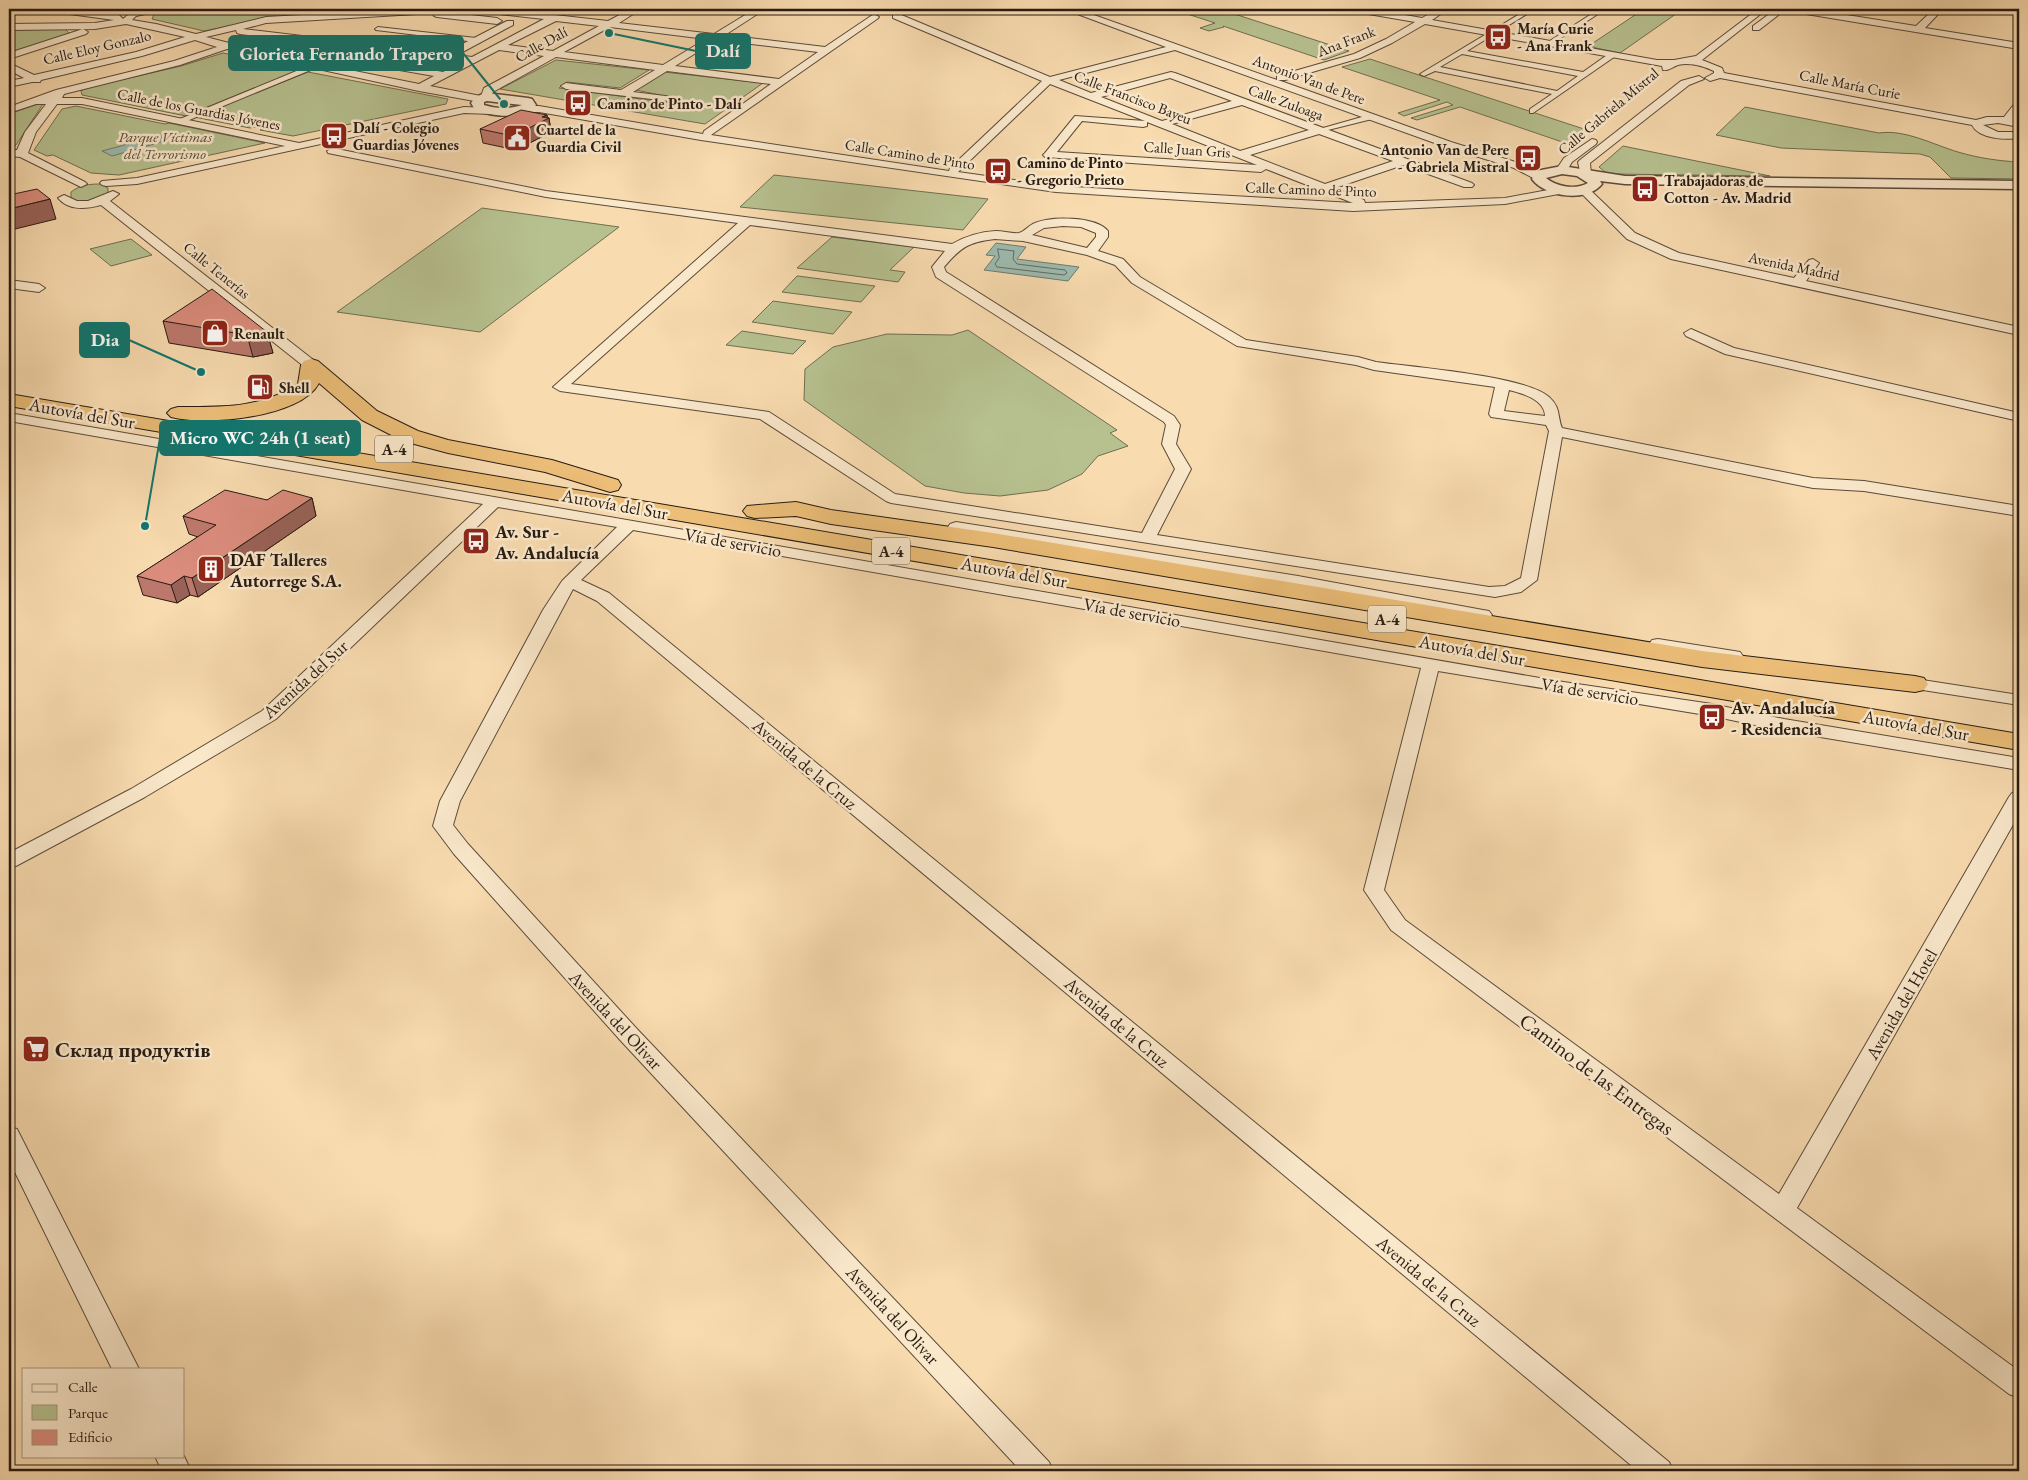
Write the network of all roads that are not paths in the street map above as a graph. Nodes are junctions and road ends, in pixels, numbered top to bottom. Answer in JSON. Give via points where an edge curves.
{"nodes":[{"id":1,"x":13,"y":9,"type":"edge"},
{"id":2,"x":56,"y":9,"type":"edge"},
{"id":3,"x":116,"y":9,"type":"edge"},
{"id":4,"x":156,"y":9,"type":"edge"},
{"id":5,"x":453,"y":9,"type":"edge"},
{"id":6,"x":481,"y":9,"type":"edge"},
{"id":7,"x":637,"y":9,"type":"edge"},
{"id":8,"x":761,"y":9,"type":"edge"},
{"id":9,"x":906,"y":9,"type":"edge"},
{"id":10,"x":1069,"y":9,"type":"edge"},
{"id":11,"x":1088,"y":9,"type":"edge"},
{"id":12,"x":1357,"y":9,"type":"edge"},
{"id":13,"x":1444,"y":9,"type":"edge"},
{"id":14,"x":1532,"y":9,"type":"edge"},
{"id":15,"x":1763,"y":9,"type":"edge"},
{"id":16,"x":1781,"y":9,"type":"edge"},
{"id":17,"x":1794,"y":9,"type":"edge"},
{"id":18,"x":1938,"y":9,"type":"edge"},
{"id":19,"x":433,"y":10,"type":"edge"},
{"id":20,"x":9,"y":11,"type":"edge"},
{"id":21,"x":327,"y":12,"type":"edge"},
{"id":22,"x":861,"y":12,"type":"dead end"},
{"id":23,"x":102,"y":14,"type":"junction"},
{"id":24,"x":1595,"y":14,"type":"dead end"},
{"id":25,"x":885,"y":17,"type":"junction"},
{"id":26,"x":554,"y":18,"type":"junction"},
{"id":27,"x":1423,"y":21,"type":"junction"},
{"id":28,"x":122,"y":23,"type":"junction"},
{"id":29,"x":510,"y":23,"type":"junction"},
{"id":30,"x":608,"y":25,"type":"junction"},
{"id":31,"x":539,"y":26,"type":"junction"},
{"id":32,"x":9,"y":27,"type":"edge"},
{"id":33,"x":228,"y":29,"type":"junction"},
{"id":34,"x":378,"y":29,"type":"dead end"},
{"id":35,"x":1918,"y":29,"type":"junction"},
{"id":36,"x":1491,"y":33,"type":"junction"},
{"id":37,"x":1746,"y":36,"type":"dead end"},
{"id":38,"x":713,"y":37,"type":"junction"},
{"id":39,"x":192,"y":38,"type":"junction"},
{"id":40,"x":476,"y":40,"type":"junction"},
{"id":41,"x":1548,"y":44,"type":"junction"},
{"id":42,"x":225,"y":46,"type":"junction"},
{"id":43,"x":2019,"y":46,"type":"edge"},
{"id":44,"x":498,"y":47,"type":"junction"},
{"id":45,"x":1176,"y":47,"type":"junction"},
{"id":46,"x":393,"y":50,"type":"junction"},
{"id":47,"x":826,"y":50,"type":"junction"},
{"id":48,"x":1461,"y":52,"type":"junction"},
{"id":49,"x":555,"y":54,"type":"junction"},
{"id":50,"x":9,"y":56,"type":"edge"},
{"id":51,"x":447,"y":56,"type":"junction"},
{"id":52,"x":1613,"y":56,"type":"junction"},
{"id":53,"x":1720,"y":56,"type":"dead end"},
{"id":54,"x":474,"y":60,"type":"junction"},
{"id":55,"x":364,"y":61,"type":"junction"},
{"id":56,"x":1689,"y":62,"type":"junction"},
{"id":57,"x":9,"y":66,"type":"edge"},
{"id":58,"x":1711,"y":66,"type":"junction"},
{"id":59,"x":314,"y":67,"type":"junction"},
{"id":60,"x":664,"y":68,"type":"junction"},
{"id":61,"x":1433,"y":68,"type":"junction"},
{"id":62,"x":336,"y":72,"type":"junction"},
{"id":63,"x":1672,"y":72,"type":"junction"},
{"id":64,"x":1424,"y":74,"type":"dead end"},
{"id":65,"x":445,"y":75,"type":"junction"},
{"id":66,"x":1585,"y":75,"type":"junction"},
{"id":67,"x":1719,"y":75,"type":"junction"},
{"id":68,"x":31,"y":78,"type":"junction"},
{"id":69,"x":1281,"y":78,"type":"junction"},
{"id":70,"x":1699,"y":79,"type":"junction"},
{"id":71,"x":1049,"y":80,"type":"junction"},
{"id":72,"x":779,"y":82,"type":"junction"},
{"id":73,"x":9,"y":84,"type":"edge"},
{"id":74,"x":566,"y":86,"type":"dead end"},
{"id":75,"x":419,"y":88,"type":"junction"},
{"id":76,"x":1558,"y":93,"type":"junction"},
{"id":77,"x":622,"y":94,"type":"junction"},
{"id":78,"x":58,"y":96,"type":"junction"},
{"id":79,"x":1092,"y":96,"type":"junction"},
{"id":80,"x":479,"y":98,"type":"junction"},
{"id":81,"x":673,"y":100,"type":"dead end"},
{"id":82,"x":88,"y":102,"type":"junction"},
{"id":83,"x":1240,"y":102,"type":"junction"},
{"id":84,"x":2019,"y":105,"type":"edge"},
{"id":85,"x":526,"y":106,"type":"junction"},
{"id":86,"x":47,"y":109,"type":"junction"},
{"id":87,"x":9,"y":110,"type":"edge"},
{"id":88,"x":464,"y":110,"type":"junction"},
{"id":89,"x":491,"y":111,"type":"junction"},
{"id":90,"x":1533,"y":111,"type":"dead end"},
{"id":91,"x":1369,"y":117,"type":"junction"},
{"id":92,"x":179,"y":120,"type":"junction"},
{"id":93,"x":2007,"y":121,"type":"junction"},
{"id":94,"x":1977,"y":123,"type":"junction"},
{"id":95,"x":2019,"y":124,"type":"edge"},
{"id":96,"x":1164,"y":125,"type":"junction"},
{"id":97,"x":1608,"y":129,"type":"dead end"},
{"id":98,"x":1320,"y":130,"type":"junction"},
{"id":99,"x":370,"y":131,"type":"junction"},
{"id":100,"x":708,"y":133,"type":"junction"},
{"id":101,"x":2019,"y":135,"type":"edge"},
{"id":102,"x":303,"y":146,"type":"junction"},
{"id":103,"x":22,"y":150,"type":"junction"},
{"id":104,"x":328,"y":150,"type":"joint"},
{"id":105,"x":9,"y":152,"type":"edge"},
{"id":106,"x":1240,"y":154,"type":"junction"},
{"id":107,"x":359,"y":157,"type":"junction"},
{"id":108,"x":1403,"y":161,"type":"junction"},
{"id":109,"x":189,"y":170,"type":"junction"},
{"id":110,"x":954,"y":170,"type":"junction"},
{"id":111,"x":1280,"y":170,"type":"junction"},
{"id":112,"x":1559,"y":170,"type":"junction"},
{"id":113,"x":1540,"y":180,"type":"junction"},
{"id":114,"x":137,"y":181,"type":"junction"},
{"id":115,"x":1586,"y":182,"type":"junction"},
{"id":116,"x":106,"y":183,"type":"junction"},
{"id":117,"x":81,"y":184,"type":"junction"},
{"id":118,"x":1468,"y":185,"type":"dead end"},
{"id":119,"x":2019,"y":185,"type":"edge"},
{"id":120,"x":1325,"y":188,"type":"junction"},
{"id":121,"x":1564,"y":190,"type":"junction"},
{"id":122,"x":2019,"y":192,"type":"edge"},
{"id":123,"x":108,"y":197,"type":"junction"},
{"id":124,"x":60,"y":199,"type":"joint"},
{"id":125,"x":1360,"y":202,"type":"junction"},
{"id":126,"x":746,"y":222,"type":"junction"},
{"id":127,"x":1023,"y":237,"type":"junction"},
{"id":128,"x":954,"y":248,"type":"junction"},
{"id":129,"x":1090,"y":252,"type":"junction"},
{"id":130,"x":1813,"y":263,"type":"dead end"},
{"id":131,"x":1797,"y":283,"type":"junction"},
{"id":132,"x":9,"y":284,"type":"edge"},
{"id":133,"x":39,"y":288,"type":"dead end"},
{"id":134,"x":2019,"y":331,"type":"edge"},
{"id":135,"x":1690,"y":332,"type":"dead end"},
{"id":136,"x":311,"y":365,"type":"junction"},
{"id":137,"x":9,"y":384,"type":"edge"},
{"id":138,"x":1503,"y":384,"type":"junction"},
{"id":139,"x":9,"y":400,"type":"edge"},
{"id":140,"x":178,"y":412,"type":"junction"},
{"id":141,"x":15,"y":417,"type":"edge"},
{"id":142,"x":2019,"y":417,"type":"edge"},
{"id":143,"x":1554,"y":426,"type":"junction"},
{"id":144,"x":610,"y":485,"type":"junction"},
{"id":145,"x":494,"y":502,"type":"junction"},
{"id":146,"x":796,"y":510,"type":"junction"},
{"id":147,"x":755,"y":511,"type":"junction"},
{"id":148,"x":2019,"y":511,"type":"edge"},
{"id":149,"x":630,"y":524,"type":"junction"},
{"id":150,"x":956,"y":527,"type":"joint"},
{"id":151,"x":1147,"y":538,"type":"junction"},
{"id":152,"x":570,"y":581,"type":"junction"},
{"id":153,"x":1431,"y":664,"type":"junction"},
{"id":154,"x":1916,"y":684,"type":"junction"},
{"id":155,"x":2019,"y":700,"type":"edge"},
{"id":156,"x":2019,"y":723,"type":"edge"},
{"id":157,"x":2019,"y":742,"type":"edge"},
{"id":158,"x":2019,"y":764,"type":"edge"},
{"id":159,"x":2019,"y":797,"type":"edge"},
{"id":160,"x":9,"y":861,"type":"edge"},
{"id":161,"x":9,"y":1136,"type":"edge"},
{"id":162,"x":1782,"y":1212,"type":"junction"},
{"id":163,"x":125,"y":1368,"type":"edge"},
{"id":164,"x":2019,"y":1386,"type":"edge"},
{"id":165,"x":170,"y":1458,"type":"edge"},
{"id":166,"x":177,"y":1471,"type":"edge"},
{"id":167,"x":1039,"y":1471,"type":"edge"},
{"id":168,"x":1659,"y":1471,"type":"edge"}],
"edges":[{"from":1,"to":20,"type":"street"},
{"from":2,"to":23,"type":"street"},
{"from":3,"to":23,"type":"street"},
{"from":4,"to":28,"type":"street","via":[[134,14]]},
{"from":5,"to":19,"type":"street","name":"Calle Eloy Gonzalo"},
{"from":6,"to":26,"type":"street"},
{"from":7,"to":30,"type":"street","name":"Calle Dalí"},
{"from":8,"to":38,"type":"street"},
{"from":9,"to":25,"type":"street","via":[[905,13]]},
{"from":10,"to":45,"type":"street","name":"Antonio Van de Pere"},
{"from":11,"to":69,"type":"street","name":"Antonio Van de Pere"},
{"from":12,"to":27,"type":"street"},
{"from":13,"to":27,"type":"street","name":"Ana Frank"},
{"from":14,"to":36,"type":"street"},
{"from":15,"to":56,"type":"street","via":[[1699,58]]},
{"from":16,"to":37,"type":"street"},
{"from":17,"to":35,"type":"street"},
{"from":18,"to":35,"type":"street"},
{"from":19,"to":21,"type":"street","name":"Calle Eloy Gonzalo"},
{"from":19,"to":29,"type":"street","via":[[436,14]]},
{"from":21,"to":33,"type":"street","name":"Calle Eloy Gonzalo"},
{"from":22,"to":25,"type":"street","name":"Calle Francisco Bayeu"},
{"from":23,"to":28,"type":"street","via":[[118,17]]},
{"from":24,"to":41,"type":"street"},
{"from":25,"to":47,"type":"street"},
{"from":25,"to":71,"type":"street","name":"Calle Francisco Bayeu"},
{"from":26,"to":30,"type":"street"},
{"from":26,"to":31,"type":"street"},
{"from":27,"to":36,"type":"street"},
{"from":27,"to":69,"type":"street","name":"Ana Frank","via":[[1358,55]]},
{"from":28,"to":32,"type":"street"},
{"from":28,"to":39,"type":"street"},
{"from":28,"to":50,"type":"street","via":[[92,29]]},
{"from":29,"to":31,"type":"street"},
{"from":29,"to":40,"type":"street"},
{"from":30,"to":38,"type":"street"},
{"from":30,"to":49,"type":"street","name":"Calle Dalí"},
{"from":31,"to":44,"type":"street"},
{"from":33,"to":39,"type":"street","name":"Calle Eloy Gonzalo"},
{"from":33,"to":46,"type":"street"},
{"from":34,"to":40,"type":"street"},
{"from":35,"to":43,"type":"street"},
{"from":36,"to":41,"type":"street"},
{"from":36,"to":48,"type":"street"},
{"from":38,"to":47,"type":"street"},
{"from":38,"to":60,"type":"street"},
{"from":39,"to":42,"type":"street"},
{"from":39,"to":68,"type":"street","name":"Calle Eloy Gonzalo","via":[[139,54]]},
{"from":40,"to":51,"type":"street"},
{"from":41,"to":52,"type":"street"},
{"from":42,"to":59,"type":"street"},
{"from":42,"to":78,"type":"street","via":[[177,63]]},
{"from":44,"to":49,"type":"street"},
{"from":44,"to":54,"type":"street"},
{"from":45,"to":71,"type":"street"},
{"from":45,"to":91,"type":"street","name":"Antonio Van de Pere"},
{"from":46,"to":51,"type":"street"},
{"from":46,"to":55,"type":"street"},
{"from":47,"to":72,"type":"street"},
{"from":48,"to":61,"type":"street"},
{"from":48,"to":66,"type":"street"},
{"from":49,"to":60,"type":"street"},
{"from":49,"to":80,"type":"street","name":"Calle Dalí"},
{"from":51,"to":54,"type":"street"},
{"from":52,"to":63,"type":"street","via":[[1657,63]]},
{"from":52,"to":66,"type":"street"},
{"from":53,"to":58,"type":"street"},
{"from":54,"to":65,"type":"street"},
{"from":55,"to":62,"type":"street"},
{"from":55,"to":65,"type":"street"},
{"from":56,"to":58,"type":"street"},
{"from":56,"to":63,"type":"street"},
{"from":57,"to":68,"type":"street"},
{"from":58,"to":67,"type":"street","via":[[1719,70]]},
{"from":59,"to":62,"type":"street"},
{"from":59,"to":92,"type":"street"},
{"from":60,"to":72,"type":"street"},
{"from":60,"to":77,"type":"street"},
{"from":61,"to":64,"type":"street"},
{"from":61,"to":76,"type":"street"},
{"from":62,"to":75,"type":"street"},
{"from":63,"to":70,"type":"street"},
{"from":65,"to":75,"type":"street"},
{"from":66,"to":76,"type":"street"},
{"from":67,"to":70,"type":"street"},
{"from":67,"to":94,"type":"street","name":"Calle María Curie"},
{"from":68,"to":73,"type":"street","name":"Calle Eloy Gonzalo"},
{"from":68,"to":78,"type":"street"},
{"from":69,"to":112,"type":"street","name":"Antonio Van de Pere","via":[[1456,141]]},
{"from":70,"to":115,"type":"street","name":"Calle Gabriela Mistral","via":[[1685,83],[1584,162]]},
{"from":71,"to":79,"type":"street","name":"Calle Francisco Bayeu"},
{"from":71,"to":110,"type":"street"},
{"from":72,"to":100,"type":"street"},
{"from":74,"to":77,"type":"street"},
{"from":75,"to":80,"type":"street"},
{"from":76,"to":90,"type":"street"},
{"from":77,"to":81,"type":"street"},
{"from":78,"to":82,"type":"street"},
{"from":78,"to":86,"type":"street"},
{"from":78,"to":87,"type":"street"},
{"from":79,"to":83,"type":"street","name":"Calle Zuloaga","via":[[1171,75]]},
{"from":79,"to":96,"type":"street","name":"Calle Francisco Bayeu"},
{"from":80,"to":85,"type":"street","via":[[498,97]]},
{"from":80,"to":88,"type":"street","name":"Calle Dalí"},
{"from":80,"to":89,"type":"street","via":[[478,107]]},
{"from":82,"to":86,"type":"street"},
{"from":82,"to":92,"type":"street","name":"Calle de los Guardias Jóvenes"},
{"from":83,"to":96,"type":"street"},
{"from":83,"to":98,"type":"street","name":"Calle Zuloaga"},
{"from":84,"to":93,"type":"street"},
{"from":85,"to":89,"type":"street"},
{"from":85,"to":100,"type":"street","name":"Calle Camino de Pinto"},
{"from":85,"to":121,"type":"street","name":"Calle Camino de Pinto","via":[[710,138],[1074,191],[1353,207],[1505,201]]},
{"from":86,"to":103,"type":"street"},
{"from":88,"to":89,"type":"street"},
{"from":88,"to":99,"type":"street"},
{"from":91,"to":98,"type":"street"},
{"from":91,"to":113,"type":"street","name":"Antonio Van de Pere","via":[[1518,166]]},
{"from":92,"to":102,"type":"street","name":"Calle de los Guardias Jóvenes"},
{"from":93,"to":94,"type":"street"},
{"from":93,"to":95,"type":"street"},
{"from":94,"to":101,"type":"street","via":[[1988,132]]},
{"from":96,"to":106,"type":"street","name":"Calle Francisco Bayeu"},
{"from":96,"to":111,"type":"street","name":"Calle Juan Gris","via":[[1079,118],[1049,155]]},
{"from":97,"to":112,"type":"street","name":"Calle Gabriela Mistral"},
{"from":98,"to":106,"type":"street"},
{"from":98,"to":108,"type":"street","name":"Calle Zuloaga"},
{"from":99,"to":102,"type":"street"},
{"from":99,"to":107,"type":"street","via":[[345,141],[358,147]]},
{"from":100,"to":110,"type":"street","name":"Calle Camino de Pinto"},
{"from":102,"to":109,"type":"street"},
{"from":103,"to":105,"type":"street"},
{"from":103,"to":117,"type":"street"},
{"from":104,"to":107,"type":"street"},
{"from":104,"to":109,"type":"street","via":[[307,147]]},
{"from":106,"to":111,"type":"street","name":"Calle Francisco Bayeu"},
{"from":107,"to":126,"type":"street","via":[[546,194]]},
{"from":108,"to":118,"type":"street","name":"Calle Zuloaga"},
{"from":108,"to":120,"type":"street"},
{"from":109,"to":114,"type":"street"},
{"from":110,"to":125,"type":"street","name":"Calle Camino de Pinto","via":[[1093,186]]},
{"from":111,"to":120,"type":"street","name":"Calle Francisco Bayeu"},
{"from":112,"to":113,"type":"street","via":[[1545,172]]},
{"from":112,"to":115,"type":"street"},
{"from":113,"to":121,"type":"street","via":[[1550,187]]},
{"from":113,"to":125,"type":"street","name":"Calle Camino de Pinto","via":[[1531,190],[1499,196]]},
{"from":114,"to":116,"type":"street"},
{"from":114,"to":123,"type":"street"},
{"from":115,"to":119,"type":"street"},
{"from":115,"to":121,"type":"street"},
{"from":115,"to":122,"type":"street","via":[[1628,186]]},
{"from":115,"to":131,"type":"street","name":"Avenida Madrid","via":[[1631,236],[1653,247],[1675,256]]},
{"from":116,"to":117,"type":"street"},
{"from":116,"to":123,"type":"street","name":"Calle Tenerías","via":[[114,188]]},
{"from":117,"to":124,"type":"street"},
{"from":120,"to":125,"type":"street","name":"Calle Francisco Bayeu"},
{"from":123,"to":124,"type":"street","via":[[81,205]]},
{"from":123,"to":136,"type":"street","name":"Calle Tenerías"},
{"from":126,"to":128,"type":"street"},
{"from":126,"to":151,"type":"street","via":[[560,387],[764,415],[891,498]]},
{"from":127,"to":128,"type":"street","via":[[995,234],[972,238]]},
{"from":127,"to":129,"type":"street"},
{"from":127,"to":129,"type":"street","via":[[1049,223],[1096,226],[1102,231],[1102,237]]},
{"from":128,"to":151,"type":"street","via":[[938,267],[940,274],[1169,419],[1173,425],[1169,444],[1183,469]]},
{"from":129,"to":138,"type":"street","via":[[1119,262],[1136,280],[1242,343]]},
{"from":130,"to":131,"type":"street"},
{"from":131,"to":134,"type":"street","name":"Avenida Madrid"},
{"from":132,"to":133,"type":"street"},
{"from":135,"to":142,"type":"street","via":[[1730,351]]},
{"from":136,"to":140,"type":"highway","via":[[306,388],[270,406],[234,413]]},
{"from":136,"to":144,"type":"highway","via":[[364,411],[408,435],[460,450],[543,465]]},
{"from":137,"to":140,"type":"highway","name":"Autovía del Sur","number":"A-4"},
{"from":138,"to":143,"type":"street","via":[[1543,399],[1552,410]]},
{"from":138,"to":143,"type":"street","via":[[1496,414]]},
{"from":139,"to":157,"type":"highway","name":"Autovía del Sur","number":"A-4"},
{"from":140,"to":144,"type":"highway","name":"Autovía del Sur","number":"A-4"},
{"from":141,"to":145,"type":"street","name":"Vía de servicio"},
{"from":143,"to":148,"type":"street","via":[[1813,483],[1864,486]]},
{"from":143,"to":151,"type":"street","via":[[1529,580],[1501,593]]},
{"from":144,"to":147,"type":"highway","name":"Autovía del Sur","number":"A-4"},
{"from":145,"to":149,"type":"street","name":"Vía de servicio"},
{"from":145,"to":160,"type":"street","name":"Avenida del Sur","via":[[269,715],[138,793]]},
{"from":146,"to":147,"type":"highway"},
{"from":146,"to":150,"type":"highway","via":[[833,511]]},
{"from":146,"to":154,"type":"highway","via":[[1702,659]]},
{"from":147,"to":156,"type":"highway","name":"Autovía del Sur","number":"A-4"},
{"from":149,"to":152,"type":"street","name":"Avenida del Olivar"},
{"from":149,"to":153,"type":"street","name":"Vía de servicio"},
{"from":150,"to":154,"type":"street","via":[[1298,581],[1560,629]]},
{"from":152,"to":167,"type":"street","name":"Avenida del Olivar","via":[[450,801],[443,826],[629,1035]]},
{"from":152,"to":168,"type":"street","name":"Avenida de la Cruz","via":[[603,597]]},
{"from":153,"to":158,"type":"street","name":"Vía de servicio"},
{"from":153,"to":162,"type":"street","name":"Camino de las Entregas","via":[[1374,890],[1398,925]]},
{"from":154,"to":155,"type":"street"},
{"from":159,"to":162,"type":"street","name":"Avenida del Hotel"},
{"from":161,"to":163,"type":"street"},
{"from":162,"to":164,"type":"street","name":"Camino de las Entregas"},
{"from":165,"to":166,"type":"street"}]}
